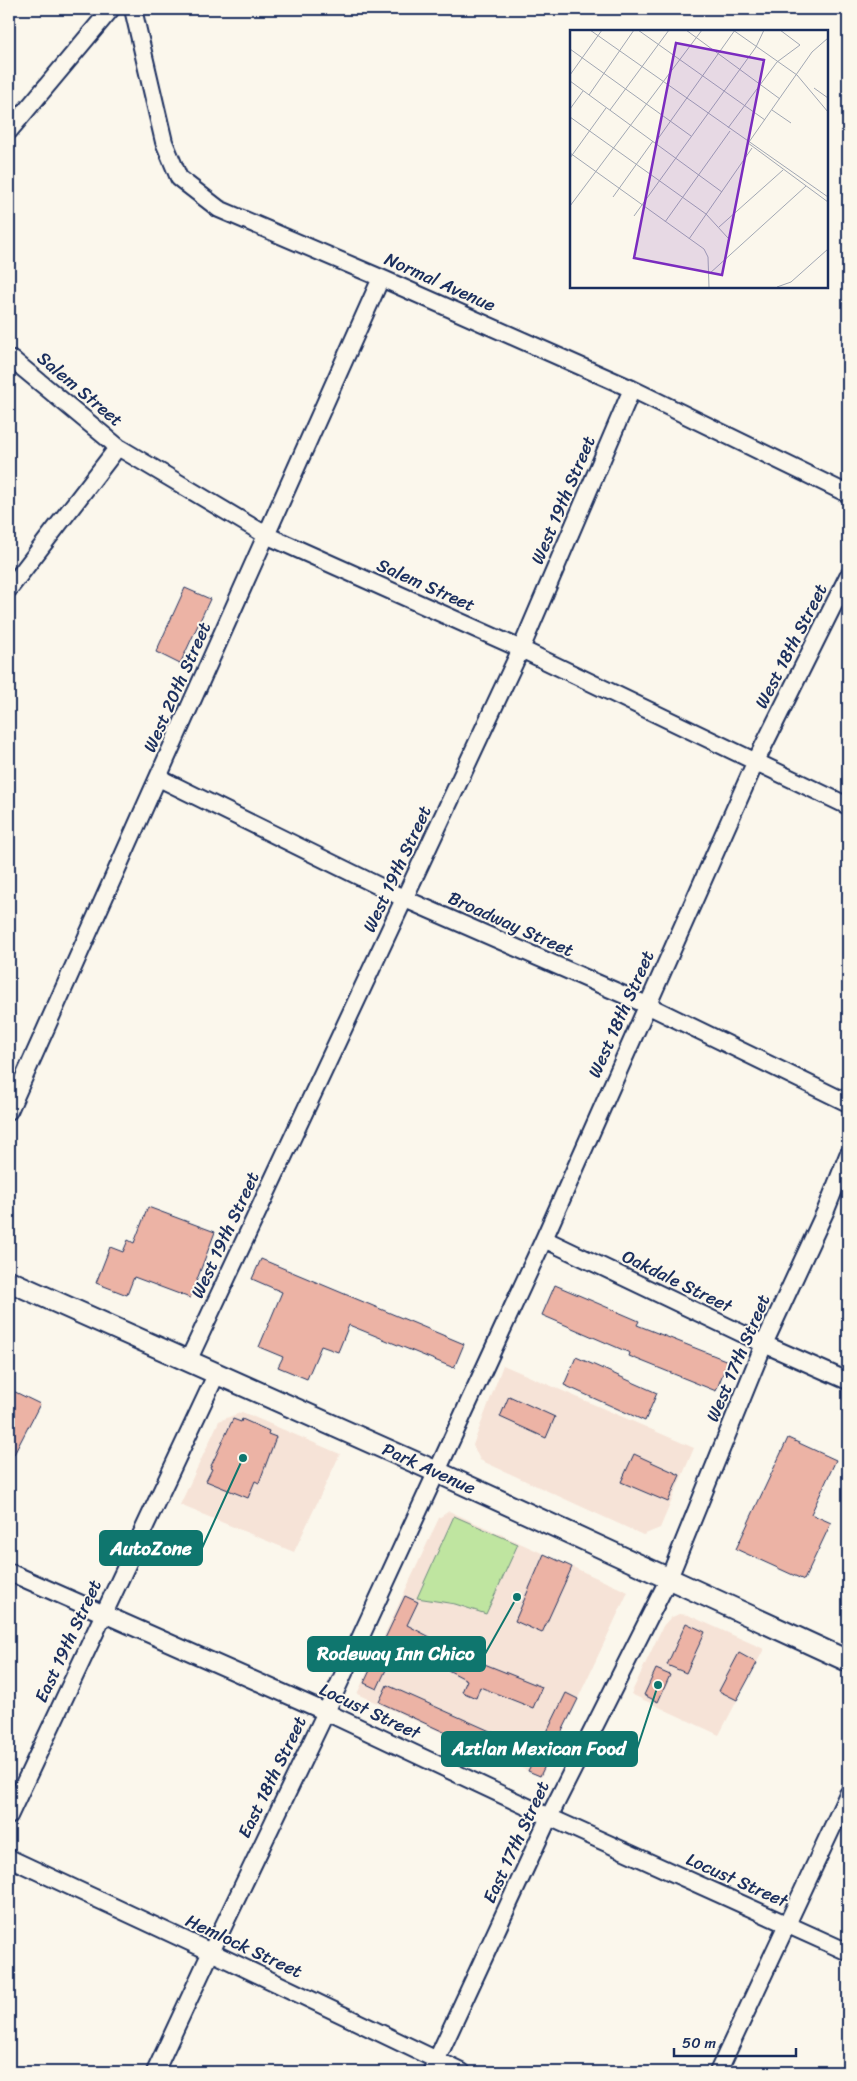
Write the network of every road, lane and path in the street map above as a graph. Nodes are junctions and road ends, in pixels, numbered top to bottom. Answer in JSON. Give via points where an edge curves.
{"nodes":[{"id":1,"x":111,"y":9,"type":"edge"},
{"id":2,"x":133,"y":9,"type":"edge"},
{"id":3,"x":9,"y":132,"type":"edge"},
{"id":4,"x":381,"y":278,"type":"junction"},
{"id":5,"x":13,"y":360,"type":"dead end"},
{"id":6,"x":632,"y":390,"type":"junction"},
{"id":7,"x":118,"y":447,"type":"junction"},
{"id":8,"x":848,"y":494,"type":"edge"},
{"id":9,"x":266,"y":535,"type":"junction"},
{"id":10,"x":848,"y":576,"type":"edge"},
{"id":11,"x":9,"y":589,"type":"edge"},
{"id":12,"x":521,"y":649,"type":"junction"},
{"id":13,"x":755,"y":762,"type":"junction"},
{"id":14,"x":159,"y":778,"type":"junction"},
{"id":15,"x":848,"y":806,"type":"edge"},
{"id":16,"x":405,"y":899,"type":"junction"},
{"id":17,"x":647,"y":1005,"type":"junction"},
{"id":18,"x":848,"y":1103,"type":"edge"},
{"id":19,"x":9,"y":1111,"type":"edge"},
{"id":20,"x":848,"y":1155,"type":"edge"},
{"id":21,"x":544,"y":1239,"type":"junction"},
{"id":22,"x":9,"y":1282,"type":"edge"},
{"id":23,"x":764,"y":1344,"type":"junction"},
{"id":24,"x":188,"y":1361,"type":"junction"},
{"id":25,"x":216,"y":1374,"type":"junction"},
{"id":26,"x":848,"y":1381,"type":"edge"},
{"id":27,"x":437,"y":1472,"type":"junction"},
{"id":28,"x":9,"y":1572,"type":"edge"},
{"id":29,"x":669,"y":1578,"type":"junction"},
{"id":30,"x":103,"y":1612,"type":"junction"},
{"id":31,"x":848,"y":1661,"type":"edge"},
{"id":32,"x":326,"y":1712,"type":"junction"},
{"id":33,"x":848,"y":1794,"type":"edge"},
{"id":34,"x":9,"y":1816,"type":"edge"},
{"id":35,"x":549,"y":1817,"type":"junction"},
{"id":36,"x":9,"y":1858,"type":"edge"},
{"id":37,"x":788,"y":1924,"type":"junction"},
{"id":38,"x":211,"y":1952,"type":"junction"},
{"id":39,"x":848,"y":1952,"type":"edge"},
{"id":40,"x":434,"y":2066,"type":"edge"},
{"id":41,"x":155,"y":2072,"type":"edge"},
{"id":42,"x":462,"y":2072,"type":"edge"},
{"id":43,"x":718,"y":2072,"type":"edge"}],
"edges":[{"from":1,"to":3,"type":"street"},
{"from":2,"to":4,"type":"street","name":"Normal Avenue","via":[[164,142],[179,178],[219,209]]},
{"from":4,"to":6,"type":"street","name":"Normal Avenue"},
{"from":4,"to":9,"type":"street","name":"West 20th Street"},
{"from":5,"to":7,"type":"street","name":"Salem Street"},
{"from":6,"to":8,"type":"street","name":"Normal Avenue"},
{"from":6,"to":12,"type":"street","name":"West 19th Street"},
{"from":7,"to":9,"type":"street","name":"Salem Street"},
{"from":7,"to":11,"type":"street"},
{"from":9,"to":12,"type":"street","name":"Salem Street"},
{"from":9,"to":14,"type":"street","name":"West 20th Street"},
{"from":10,"to":13,"type":"street","name":"West 18th Street"},
{"from":12,"to":13,"type":"street","name":"Salem Street"},
{"from":12,"to":16,"type":"street","name":"West 19th Street"},
{"from":13,"to":15,"type":"street","name":"Salem Street"},
{"from":13,"to":17,"type":"street","name":"West 18th Street"},
{"from":14,"to":16,"type":"street","name":"Broadway Street"},
{"from":14,"to":19,"type":"street","name":"West 20th Street"},
{"from":16,"to":17,"type":"street","name":"Broadway Street"},
{"from":16,"to":24,"type":"street","name":"West 19th Street"},
{"from":17,"to":18,"type":"street","name":"Broadway Street"},
{"from":17,"to":21,"type":"street","name":"West 18th Street"},
{"from":20,"to":23,"type":"street","name":"West 17th Street"},
{"from":21,"to":23,"type":"street","name":"Oakdale Street"},
{"from":21,"to":27,"type":"street","name":"West 18th Street"},
{"from":22,"to":24,"type":"main road","name":"Park Avenue"},
{"from":23,"to":26,"type":"street","name":"Oakdale Street"},
{"from":23,"to":29,"type":"street","name":"West 17th Street"},
{"from":24,"to":25,"type":"main road","name":"Park Avenue"},
{"from":25,"to":27,"type":"main road","name":"Park Avenue"},
{"from":25,"to":30,"type":"street","name":"East 19th Street"},
{"from":27,"to":29,"type":"main road","name":"Park Avenue"},
{"from":27,"to":32,"type":"street","name":"East 18th Street"},
{"from":28,"to":30,"type":"street","name":"Locust Street"},
{"from":29,"to":31,"type":"main road","name":"Park Avenue"},
{"from":29,"to":35,"type":"street","name":"East 17th Street"},
{"from":30,"to":32,"type":"street","name":"Locust Street"},
{"from":30,"to":34,"type":"street","name":"East 19th Street"},
{"from":32,"to":35,"type":"street","name":"Locust Street"},
{"from":32,"to":38,"type":"street","name":"East 18th Street"},
{"from":33,"to":37,"type":"street"},
{"from":35,"to":37,"type":"street","name":"Locust Street"},
{"from":35,"to":40,"type":"street","name":"East 17th Street"},
{"from":36,"to":38,"type":"street","name":"Hemlock Street"},
{"from":37,"to":39,"type":"street","name":"Locust Street"},
{"from":37,"to":43,"type":"street"},
{"from":38,"to":40,"type":"street","name":"Hemlock Street"},
{"from":38,"to":41,"type":"street","name":"East 18th Street"},
{"from":40,"to":42,"type":"street","name":"Hemlock Street"}]}
